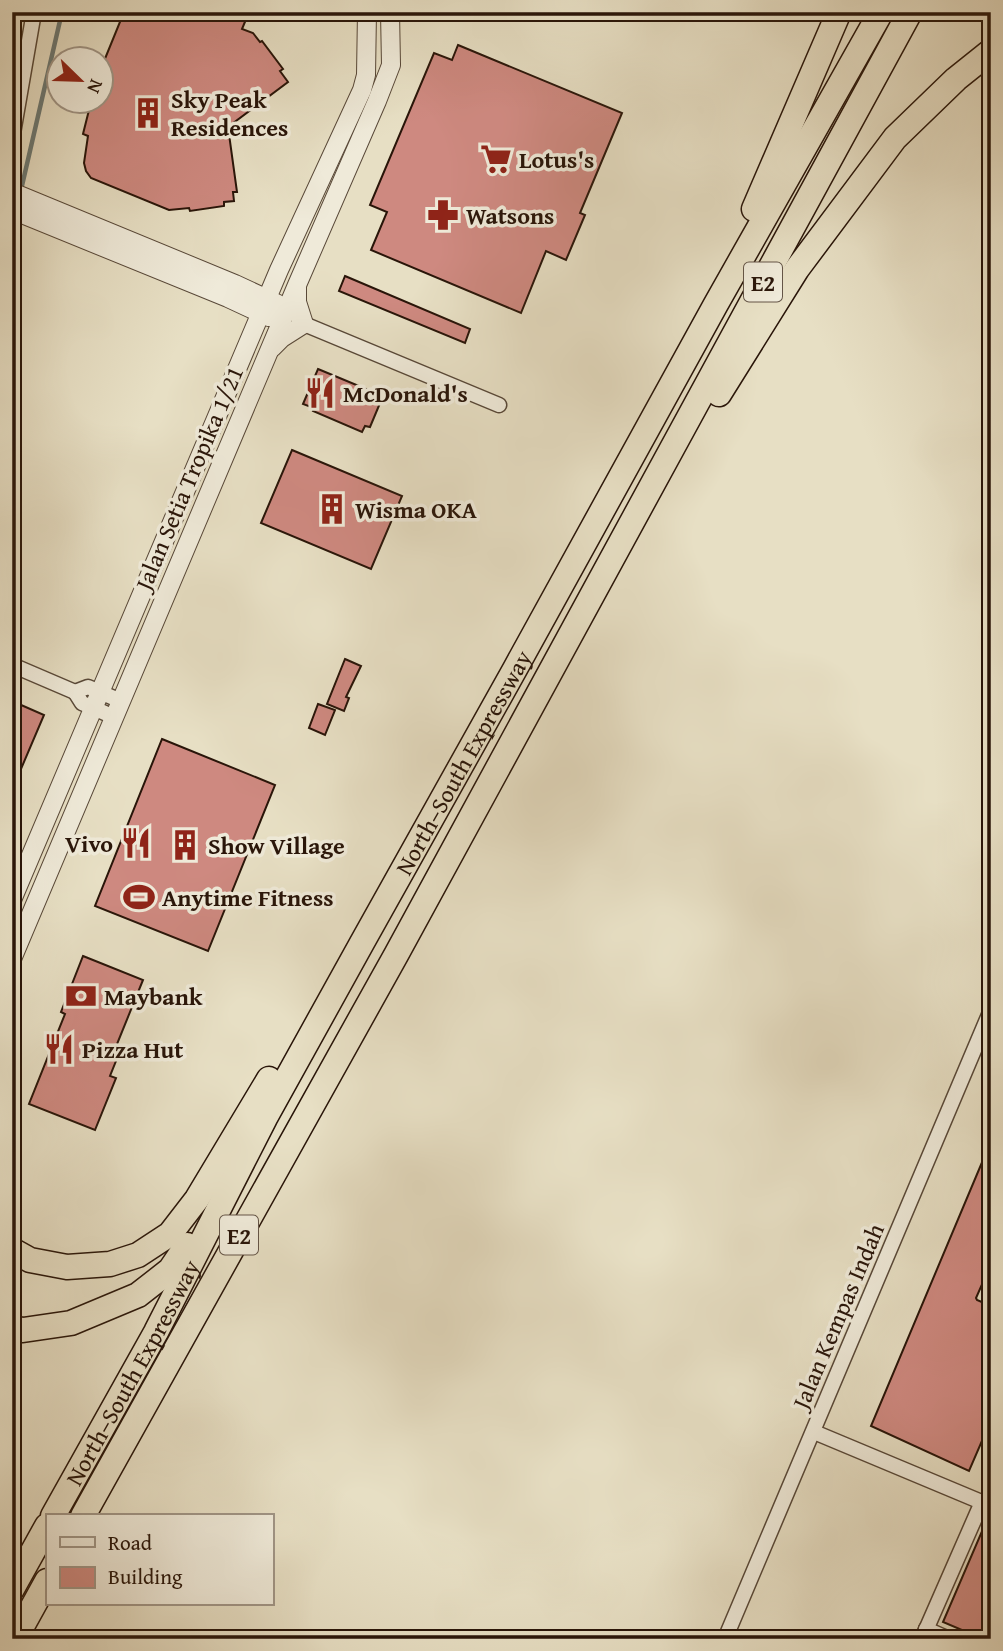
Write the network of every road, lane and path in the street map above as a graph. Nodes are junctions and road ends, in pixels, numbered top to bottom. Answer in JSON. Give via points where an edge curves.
{"nodes":[{"id":1,"x":34,"y":12,"type":"edge"},
{"id":2,"x":367,"y":12,"type":"edge"},
{"id":3,"x":390,"y":12,"type":"edge"},
{"id":4,"x":839,"y":12,"type":"edge"},
{"id":5,"x":881,"y":12,"type":"edge"},
{"id":6,"x":911,"y":12,"type":"edge"},
{"id":7,"x":991,"y":51,"type":"edge"},
{"id":8,"x":12,"y":139,"type":"edge"},
{"id":9,"x":12,"y":192,"type":"edge"},
{"id":10,"x":12,"y":210,"type":"edge"},
{"id":11,"x":279,"y":270,"type":"junction"},
{"id":12,"x":297,"y":285,"type":"junction"},
{"id":13,"x":232,"y":291,"type":"junction"},
{"id":14,"x":716,"y":304,"type":"junction"},
{"id":15,"x":264,"y":306,"type":"junction"},
{"id":16,"x":284,"y":316,"type":"junction"},
{"id":17,"x":304,"y":324,"type":"junction"},
{"id":18,"x":246,"y":346,"type":"junction"},
{"id":19,"x":269,"y":353,"type":"junction"},
{"id":20,"x":499,"y":405,"type":"dead end"},
{"id":21,"x":622,"y":538,"type":"junction"},
{"id":22,"x":12,"y":665,"type":"edge"},
{"id":23,"x":97,"y":700,"type":"junction"},
{"id":24,"x":118,"y":709,"type":"junction"},
{"id":25,"x":12,"y":900,"type":"edge"},
{"id":26,"x":363,"y":941,"type":"junction"},
{"id":27,"x":12,"y":959,"type":"edge"},
{"id":28,"x":991,"y":1010,"type":"edge"},
{"id":29,"x":265,"y":1118,"type":"junction"},
{"id":30,"x":12,"y":1250,"type":"edge"},
{"id":31,"x":12,"y":1328,"type":"edge"},
{"id":32,"x":814,"y":1432,"type":"junction"},
{"id":33,"x":986,"y":1504,"type":"edge"},
{"id":34,"x":54,"y":1514,"type":"edge"},
{"id":35,"x":84,"y":1514,"type":"edge"},
{"id":36,"x":46,"y":1528,"type":"edge"},
{"id":37,"x":46,"y":1583,"type":"edge"},
{"id":38,"x":12,"y":1589,"type":"edge"},
{"id":39,"x":924,"y":1634,"type":"edge"},
{"id":40,"x":15,"y":1639,"type":"edge"},
{"id":41,"x":726,"y":1639,"type":"edge"},
{"id":42,"x":949,"y":1639,"type":"edge"}],
"edges":[{"from":1,"to":8,"type":"street"},
{"from":2,"to":11,"type":"street","name":"Jalan Setia Tropika 1/21","via":[[362,90]]},
{"from":3,"to":12,"type":"street","name":"Jalan Setia Tropika 1/21","via":[[391,65]]},
{"from":4,"to":14,"type":"highway"},
{"from":5,"to":14,"type":"highway","name":"North–South Expressway","number":"E2"},
{"from":6,"to":21,"type":"highway","name":"North–South Expressway","number":"E2"},
{"from":7,"to":21,"type":"highway","via":[[895,138],[797,269]]},
{"from":9,"to":13,"type":"street"},
{"from":10,"to":13,"type":"street"},
{"from":11,"to":13,"type":"street"},
{"from":11,"to":15,"type":"street","name":"Jalan Setia Tropika 1/21"},
{"from":12,"to":16,"type":"street","name":"Jalan Setia Tropika 1/21"},
{"from":12,"to":17,"type":"street"},
{"from":13,"to":15,"type":"street"},
{"from":13,"to":18,"type":"street"},
{"from":14,"to":26,"type":"highway","name":"North–South Expressway","number":"E2"},
{"from":15,"to":16,"type":"street"},
{"from":15,"to":18,"type":"street","name":"Jalan Setia Tropika 1/21"},
{"from":16,"to":17,"type":"street"},
{"from":16,"to":19,"type":"street","name":"Jalan Setia Tropika 1/21"},
{"from":17,"to":19,"type":"street"},
{"from":17,"to":20,"type":"street"},
{"from":18,"to":23,"type":"street","name":"Jalan Setia Tropika 1/21"},
{"from":19,"to":24,"type":"street","name":"Jalan Setia Tropika 1/21"},
{"from":21,"to":35,"type":"highway","name":"North–South Expressway","number":"E2"},
{"from":22,"to":23,"type":"street","via":[[75,692],[82,703]]},
{"from":23,"to":24,"type":"street"},
{"from":23,"to":25,"type":"street","name":"Jalan Setia Tropika 1/21"},
{"from":24,"to":27,"type":"street","name":"Jalan Setia Tropika 1/21"},
{"from":26,"to":29,"type":"highway","name":"North–South Expressway","number":"E2"},
{"from":26,"to":30,"type":"highway","via":[[292,1041],[197,1199],[170,1234],[138,1255],[110,1264],[67,1268],[30,1260]]},
{"from":28,"to":32,"type":"street","name":"Jalan Kempas Indah"},
{"from":29,"to":31,"type":"highway","via":[[170,1270],[138,1295],[71,1323]]},
{"from":29,"to":34,"type":"highway","name":"North–South Expressway","number":"E2","via":[[156,1332]]},
{"from":32,"to":33,"type":"street"},
{"from":32,"to":41,"type":"street","name":"Jalan Kempas Indah"},
{"from":33,"to":39,"type":"street"},
{"from":36,"to":38,"type":"highway"},
{"from":37,"to":40,"type":"highway"},
{"from":39,"to":42,"type":"street"}]}
